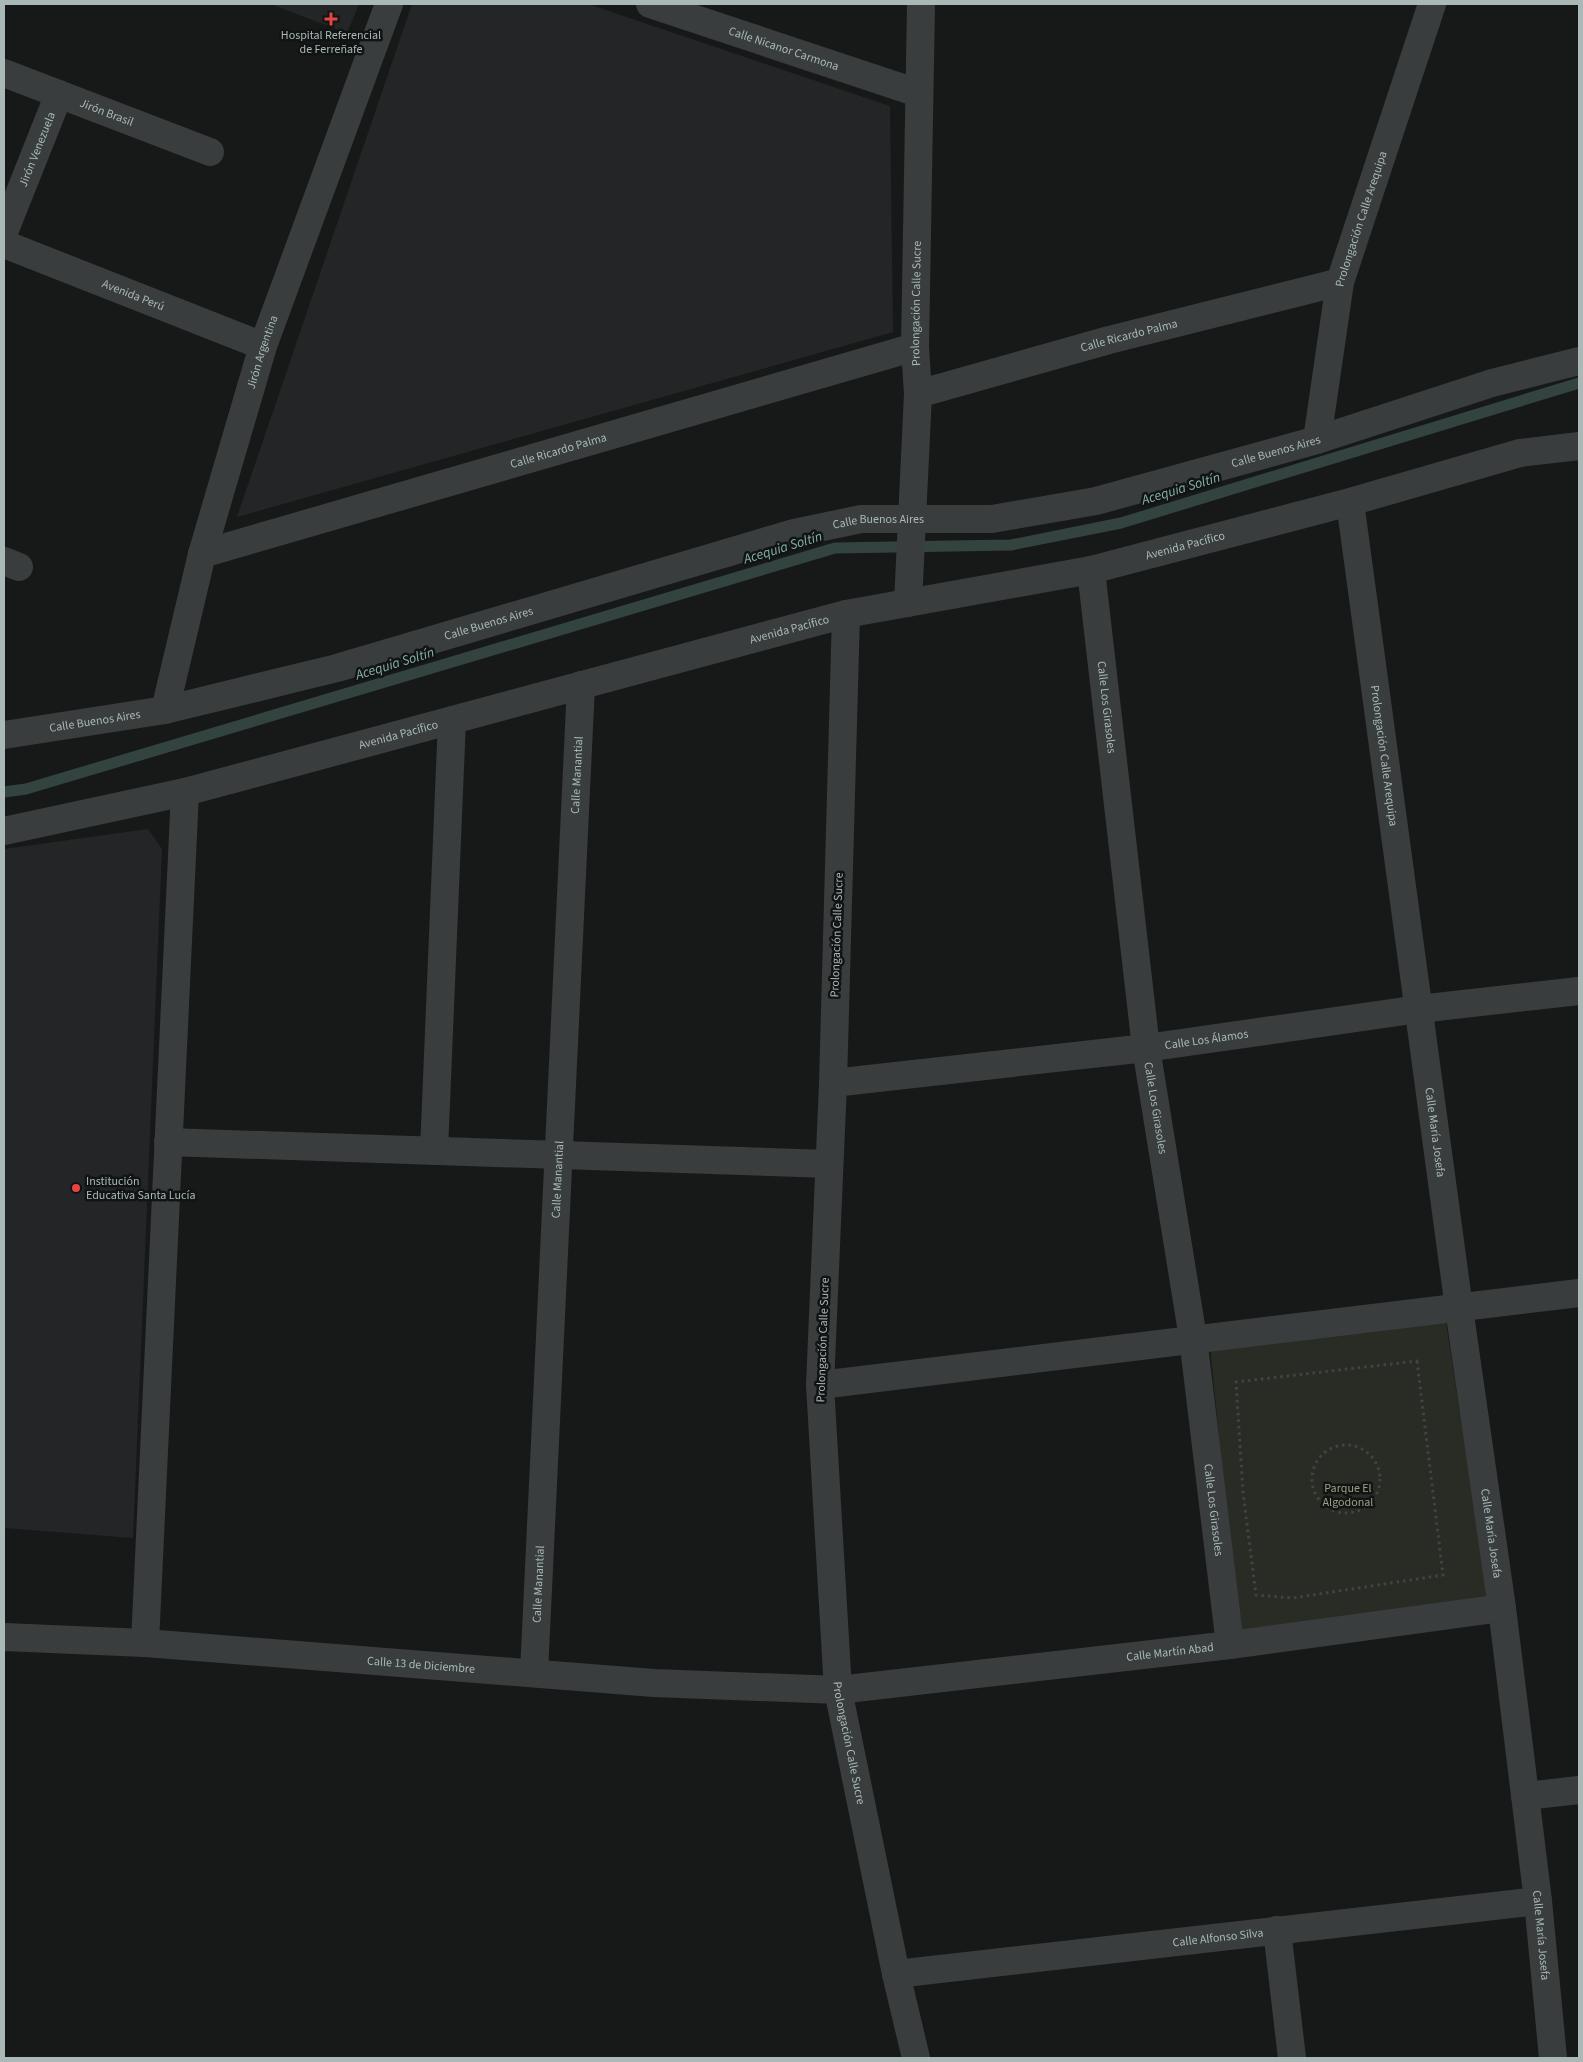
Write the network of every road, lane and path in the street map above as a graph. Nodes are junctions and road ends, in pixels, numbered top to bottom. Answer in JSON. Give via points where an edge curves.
{"nodes":[{"id":1,"x":389,"y":4,"type":"edge"},
{"id":2,"x":650,"y":4,"type":"edge"},
{"id":3,"x":920,"y":4,"type":"edge"},
{"id":4,"x":1432,"y":4,"type":"edge"},
{"id":5,"x":4,"y":73,"type":"edge"},
{"id":6,"x":918,"y":93,"type":"junction"},
{"id":7,"x":59,"y":94,"type":"junction"},
{"id":8,"x":210,"y":152,"type":"dead end"},
{"id":9,"x":4,"y":232,"type":"edge"},
{"id":10,"x":4,"y":244,"type":"edge"},
{"id":11,"x":1340,"y":282,"type":"junction"},
{"id":12,"x":263,"y":346,"type":"junction"},
{"id":13,"x":915,"y":347,"type":"junction"},
{"id":14,"x":1579,"y":361,"type":"edge"},
{"id":15,"x":918,"y":394,"type":"junction"},
{"id":16,"x":1317,"y":440,"type":"junction"},
{"id":17,"x":1579,"y":446,"type":"edge"},
{"id":18,"x":1350,"y":502,"type":"junction"},
{"id":19,"x":911,"y":525,"type":"junction"},
{"id":20,"x":202,"y":554,"type":"junction"},
{"id":21,"x":1091,"y":570,"type":"junction"},
{"id":22,"x":908,"y":603,"type":"junction"},
{"id":23,"x":846,"y":614,"type":"junction"},
{"id":24,"x":581,"y":685,"type":"junction"},
{"id":25,"x":166,"y":710,"type":"junction"},
{"id":26,"x":452,"y":720,"type":"junction"},
{"id":27,"x":4,"y":735,"type":"edge"},
{"id":28,"x":185,"y":792,"type":"junction"},
{"id":29,"x":4,"y":831,"type":"edge"},
{"id":30,"x":1579,"y":991,"type":"edge"},
{"id":31,"x":1419,"y":1009,"type":"junction"},
{"id":32,"x":1146,"y":1048,"type":"junction"},
{"id":33,"x":833,"y":1083,"type":"junction"},
{"id":34,"x":168,"y":1142,"type":"junction"},
{"id":35,"x":434,"y":1150,"type":"junction"},
{"id":36,"x":559,"y":1155,"type":"junction"},
{"id":37,"x":830,"y":1164,"type":"junction"},
{"id":38,"x":1579,"y":1293,"type":"edge"},
{"id":39,"x":1459,"y":1308,"type":"junction"},
{"id":40,"x":1193,"y":1338,"type":"junction"},
{"id":41,"x":820,"y":1385,"type":"junction"},
{"id":42,"x":1431,"y":1465,"type":"joint"},
{"id":43,"x":1311,"y":1483,"type":"joint"},
{"id":44,"x":1502,"y":1608,"type":"junction"},
{"id":45,"x":4,"y":1637,"type":"edge"},
{"id":46,"x":145,"y":1643,"type":"junction"},
{"id":47,"x":1230,"y":1644,"type":"junction"},
{"id":48,"x":534,"y":1673,"type":"junction"},
{"id":49,"x":838,"y":1690,"type":"junction"},
{"id":50,"x":1579,"y":1790,"type":"edge"},
{"id":51,"x":1525,"y":1796,"type":"junction"},
{"id":52,"x":1538,"y":1901,"type":"junction"},
{"id":53,"x":1277,"y":1930,"type":"junction"},
{"id":54,"x":896,"y":1974,"type":"junction"},
{"id":55,"x":916,"y":2058,"type":"edge"},
{"id":56,"x":1292,"y":2058,"type":"edge"},
{"id":57,"x":1553,"y":2058,"type":"edge"}],
"edges":[{"from":1,"to":12,"type":"street","name":"Jirón Argentina"},
{"from":2,"to":6,"type":"street","name":"Calle Nicanor Carmona"},
{"from":3,"to":6,"type":"street","name":"Prolongación Calle Sucre"},
{"from":4,"to":11,"type":"street","name":"Prolongación Calle Arequipa"},
{"from":5,"to":7,"type":"street","name":"Jirón Brasil"},
{"from":6,"to":13,"type":"street","name":"Prolongación Calle Sucre"},
{"from":7,"to":8,"type":"street","name":"Jirón Brasil"},
{"from":7,"to":9,"type":"street","name":"Jirón Venezuela"},
{"from":10,"to":12,"type":"street","name":"Avenida Perú"},
{"from":11,"to":15,"type":"street","name":"Calle Ricardo Palma","via":[[1109,340]]},
{"from":11,"to":16,"type":"street","name":"Prolongación Calle Arequipa"},
{"from":12,"to":20,"type":"street","name":"Jirón Argentina"},
{"from":13,"to":15,"type":"street","name":"Prolongación Calle Sucre"},
{"from":13,"to":20,"type":"street","name":"Calle Ricardo Palma"},
{"from":14,"to":16,"type":"street","name":"Calle Buenos Aires","via":[[1492,383]]},
{"from":15,"to":19,"type":"street","name":"Prolongación Calle Sucre"},
{"from":16,"to":19,"type":"street","name":"Calle Buenos Aires","via":[[1096,501],[992,519]]},
{"from":17,"to":18,"type":"street","name":"Avenida Pacífico","via":[[1520,453]]},
{"from":18,"to":21,"type":"street","name":"Avenida Pacífico"},
{"from":18,"to":31,"type":"street","name":"Prolongación Calle Arequipa"},
{"from":19,"to":22,"type":"street","name":"Prolongación Calle Sucre"},
{"from":19,"to":25,"type":"street","name":"Calle Buenos Aires","via":[[861,520],[794,533],[337,668]]},
{"from":20,"to":25,"type":"street","name":"Jirón Argentina"},
{"from":21,"to":22,"type":"street","name":"Avenida Pacífico"},
{"from":21,"to":32,"type":"street","name":"Calle Los Girasoles"},
{"from":22,"to":23,"type":"street","name":"Avenida Pacífico"},
{"from":23,"to":24,"type":"street","name":"Avenida Pacífico"},
{"from":23,"to":33,"type":"street","name":"Prolongación Calle Sucre"},
{"from":24,"to":26,"type":"street","name":"Avenida Pacífico"},
{"from":24,"to":36,"type":"street","name":"Calle Manantial"},
{"from":25,"to":27,"type":"street","name":"Calle Buenos Aires"},
{"from":26,"to":28,"type":"street","name":"Avenida Pacífico"},
{"from":26,"to":35,"type":"street"},
{"from":28,"to":29,"type":"street","name":"Avenida Pacífico"},
{"from":28,"to":34,"type":"street"},
{"from":30,"to":31,"type":"street","name":"Calle Los Álamos"},
{"from":31,"to":32,"type":"street","name":"Calle Los Álamos"},
{"from":31,"to":39,"type":"street","name":"Calle María Josefa"},
{"from":32,"to":33,"type":"street","name":"Calle Los Álamos"},
{"from":32,"to":40,"type":"street","name":"Calle Los Girasoles"},
{"from":33,"to":37,"type":"street","name":"Prolongación Calle Sucre"},
{"from":34,"to":35,"type":"street"},
{"from":34,"to":46,"type":"street"},
{"from":35,"to":36,"type":"street"},
{"from":36,"to":37,"type":"street"},
{"from":36,"to":48,"type":"street","name":"Calle Manantial"},
{"from":37,"to":41,"type":"street","name":"Prolongación Calle Sucre"},
{"from":38,"to":39,"type":"street"},
{"from":39,"to":40,"type":"street"},
{"from":39,"to":44,"type":"street","name":"Calle María Josefa"},
{"from":40,"to":41,"type":"street"},
{"from":40,"to":47,"type":"street","name":"Calle Los Girasoles"},
{"from":41,"to":49,"type":"street","name":"Prolongación Calle Sucre"},
{"from":42,"to":42,"type":"path","via":[[1416,1361],[1236,1382],[1243,1492],[1256,1595],[1293,1598],[1443,1575]]},
{"from":43,"to":43,"type":"path","via":[[1312,1472],[1320,1456],[1334,1446],[1346,1444],[1357,1446],[1375,1460],[1381,1481],[1375,1497],[1363,1510],[1353,1513],[1330,1510],[1314,1494]]},
{"from":44,"to":47,"type":"street","name":"Calle Martín Abad"},
{"from":44,"to":51,"type":"street","name":"Calle María Josefa"},
{"from":45,"to":46,"type":"street","name":"Calle 13 de Diciembre"},
{"from":46,"to":48,"type":"street","name":"Calle 13 de Diciembre"},
{"from":47,"to":49,"type":"street","name":"Calle Martín Abad"},
{"from":48,"to":49,"type":"street","name":"Calle 13 de Diciembre","via":[[654,1683]]},
{"from":49,"to":54,"type":"street","name":"Prolongación Calle Sucre"},
{"from":50,"to":51,"type":"street"},
{"from":51,"to":52,"type":"street","name":"Calle María Josefa"},
{"from":52,"to":53,"type":"street","name":"Calle Alfonso Silva"},
{"from":52,"to":57,"type":"street","name":"Calle María Josefa"},
{"from":53,"to":54,"type":"street","name":"Calle Alfonso Silva"},
{"from":53,"to":56,"type":"street"},
{"from":54,"to":55,"type":"street","name":"Prolongación Calle Sucre"}]}
